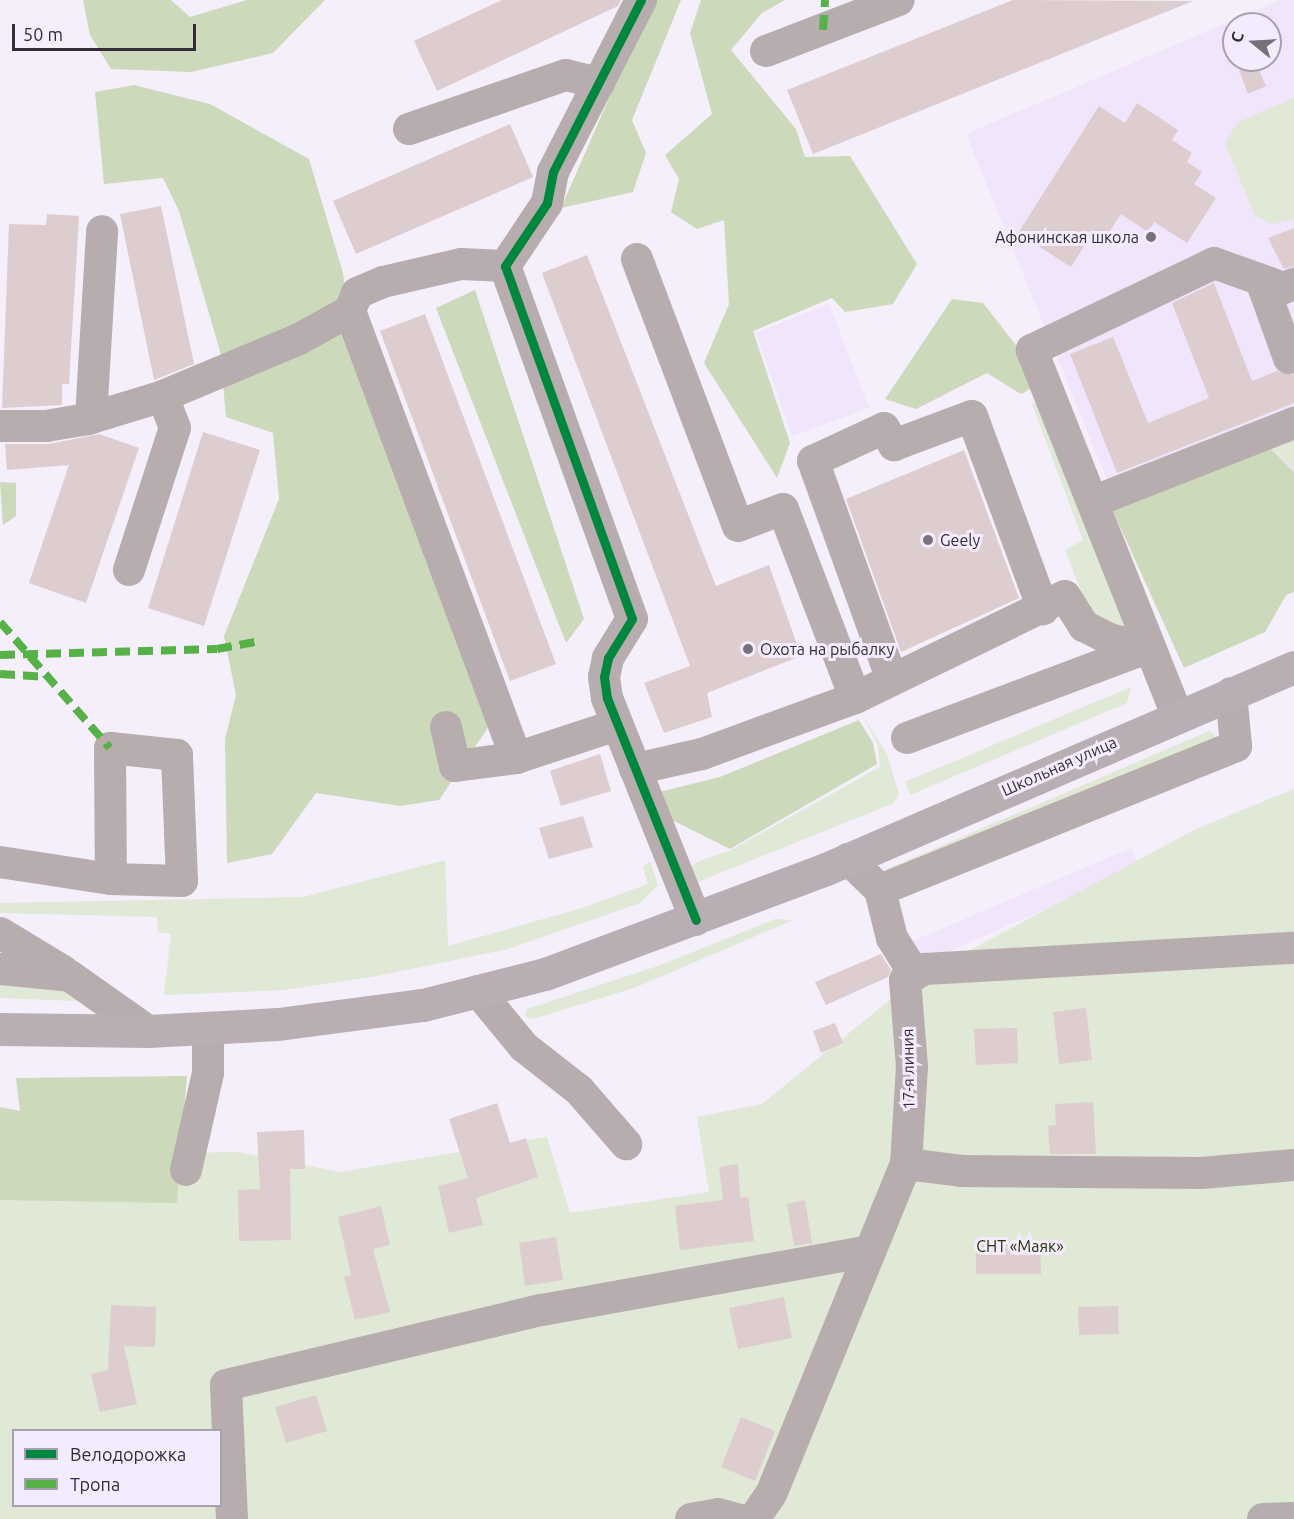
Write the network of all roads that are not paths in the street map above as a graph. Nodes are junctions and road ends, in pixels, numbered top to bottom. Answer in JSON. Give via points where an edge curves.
{"nodes":[{"id":1,"x":640,"y":0,"type":"edge"},
{"id":2,"x":899,"y":0,"type":"edge"},
{"id":3,"x":766,"y":51,"type":"dead end"},
{"id":4,"x":599,"y":83,"type":"junction"},
{"id":5,"x":409,"y":129,"type":"dead end"},
{"id":6,"x":102,"y":231,"type":"dead end"},
{"id":7,"x":637,"y":259,"type":"dead end"},
{"id":8,"x":505,"y":266,"type":"junction"},
{"id":9,"x":1283,"y":286,"type":"edge"},
{"id":10,"x":350,"y":311,"type":"junction"},
{"id":11,"x":1288,"y":358,"type":"dead end"},
{"id":12,"x":163,"y":396,"type":"junction"},
{"id":13,"x":91,"y":418,"type":"junction"},
{"id":14,"x":1294,"y":423,"type":"edge"},
{"id":15,"x":0,"y":426,"type":"edge"},
{"id":16,"x":1095,"y":501,"type":"junction"},
{"id":17,"x":129,"y":570,"type":"dead end"},
{"id":18,"x":1043,"y":609,"type":"junction"},
{"id":19,"x":1147,"y":648,"type":"junction"},
{"id":20,"x":1294,"y":667,"type":"edge"},
{"id":21,"x":892,"y":680,"type":"junction"},
{"id":22,"x":1231,"y":693,"type":"junction"},
{"id":23,"x":855,"y":698,"type":"junction"},
{"id":24,"x":1177,"y":715,"type":"junction"},
{"id":25,"x":617,"y":725,"type":"junction"},
{"id":26,"x":446,"y":727,"type":"dead end"},
{"id":27,"x":907,"y":738,"type":"dead end"},
{"id":28,"x":516,"y":758,"type":"junction"},
{"id":29,"x":635,"y":769,"type":"junction"},
{"id":30,"x":0,"y":862,"type":"edge"},
{"id":31,"x":837,"y":864,"type":"junction"},
{"id":32,"x":111,"y":879,"type":"junction"},
{"id":33,"x":880,"y":890,"type":"junction"},
{"id":34,"x":696,"y":920,"type":"junction"},
{"id":35,"x":0,"y":933,"type":"edge"},
{"id":36,"x":1294,"y":948,"type":"edge"},
{"id":37,"x":0,"y":969,"type":"edge"},
{"id":38,"x":913,"y":972,"type":"junction"},
{"id":39,"x":70,"y":976,"type":"junction"},
{"id":40,"x":477,"y":991,"type":"junction"},
{"id":41,"x":208,"y":1028,"type":"junction"},
{"id":42,"x":0,"y":1029,"type":"edge"},
{"id":43,"x":147,"y":1031,"type":"junction"},
{"id":44,"x":626,"y":1144,"type":"dead end"},
{"id":45,"x":906,"y":1164,"type":"junction"},
{"id":46,"x":1294,"y":1165,"type":"edge"},
{"id":47,"x":186,"y":1170,"type":"dead end"},
{"id":48,"x":869,"y":1251,"type":"junction"},
{"id":49,"x":1294,"y":1518,"type":"edge"},
{"id":50,"x":232,"y":1519,"type":"edge"},
{"id":51,"x":691,"y":1519,"type":"edge"},
{"id":52,"x":737,"y":1519,"type":"edge"},
{"id":53,"x":754,"y":1519,"type":"edge"},
{"id":54,"x":1263,"y":1519,"type":"edge"}],
"edges":[{"from":1,"to":4,"type":"street"},
{"from":2,"to":3,"type":"street"},
{"from":4,"to":5,"type":"street","via":[[566,75]]},
{"from":4,"to":8,"type":"street","via":[[553,172],[547,202]]},
{"from":6,"to":13,"type":"street"},
{"from":7,"to":23,"type":"street","via":[[738,526],[783,509]]},
{"from":8,"to":10,"type":"street","via":[[461,264],[383,282],[357,293]]},
{"from":8,"to":25,"type":"street","via":[[632,619],[608,658],[604,677]]},
{"from":9,"to":11,"type":"street"},
{"from":9,"to":16,"type":"street","via":[[1214,263],[1032,350]]},
{"from":10,"to":12,"type":"street","via":[[299,339]]},
{"from":10,"to":28,"type":"street"},
{"from":12,"to":13,"type":"street"},
{"from":12,"to":17,"type":"street","via":[[175,428]]},
{"from":13,"to":15,"type":"street","via":[[46,426]]},
{"from":14,"to":16,"type":"street"},
{"from":16,"to":19,"type":"street"},
{"from":18,"to":19,"type":"street","via":[[1065,597],[1084,626],[1109,639]]},
{"from":18,"to":21,"type":"street"},
{"from":18,"to":21,"type":"street","via":[[972,416],[894,445],[884,428],[813,461]]},
{"from":19,"to":24,"type":"street"},
{"from":19,"to":27,"type":"street"},
{"from":20,"to":22,"type":"main road","name":"Школьная улица"},
{"from":21,"to":23,"type":"street"},
{"from":22,"to":24,"type":"main road","name":"Школьная улица"},
{"from":22,"to":33,"type":"street","via":[[1236,746]]},
{"from":23,"to":29,"type":"street","via":[[702,754]]},
{"from":24,"to":31,"type":"main road","name":"Школьная улица"},
{"from":25,"to":28,"type":"street"},
{"from":25,"to":29,"type":"street"},
{"from":26,"to":28,"type":"street","via":[[455,766]]},
{"from":29,"to":34,"type":"street"},
{"from":30,"to":32,"type":"street"},
{"from":31,"to":33,"type":"street"},
{"from":31,"to":34,"type":"main road","name":"Школьная улица"},
{"from":32,"to":32,"type":"street","via":[[182,881],[177,755],[110,748]]},
{"from":33,"to":38,"type":"street","via":[[892,938]]},
{"from":34,"to":40,"type":"main road","name":"Школьная улица","via":[[555,971]]},
{"from":35,"to":39,"type":"street"},
{"from":36,"to":38,"type":"street"},
{"from":37,"to":39,"type":"street"},
{"from":38,"to":45,"type":"street","name":"17-я линия","via":[[905,980],[912,1067]]},
{"from":39,"to":43,"type":"street"},
{"from":40,"to":41,"type":"main road","name":"Школьная улица","via":[[370,1013]]},
{"from":40,"to":44,"type":"street","via":[[524,1047],[579,1090]]},
{"from":41,"to":43,"type":"main road","name":"Школьная улица"},
{"from":41,"to":47,"type":"street","via":[[208,1072]]},
{"from":42,"to":43,"type":"main road","name":"Школьная улица"},
{"from":45,"to":46,"type":"street","via":[[962,1171],[1201,1173]]},
{"from":45,"to":48,"type":"street","name":"17-я линия"},
{"from":48,"to":50,"type":"street","via":[[542,1310],[226,1385]]},
{"from":48,"to":53,"type":"street","name":"17-я линия","via":[[777,1482]]},
{"from":49,"to":54,"type":"street"},
{"from":51,"to":52,"type":"street","via":[[718,1514]]}]}
